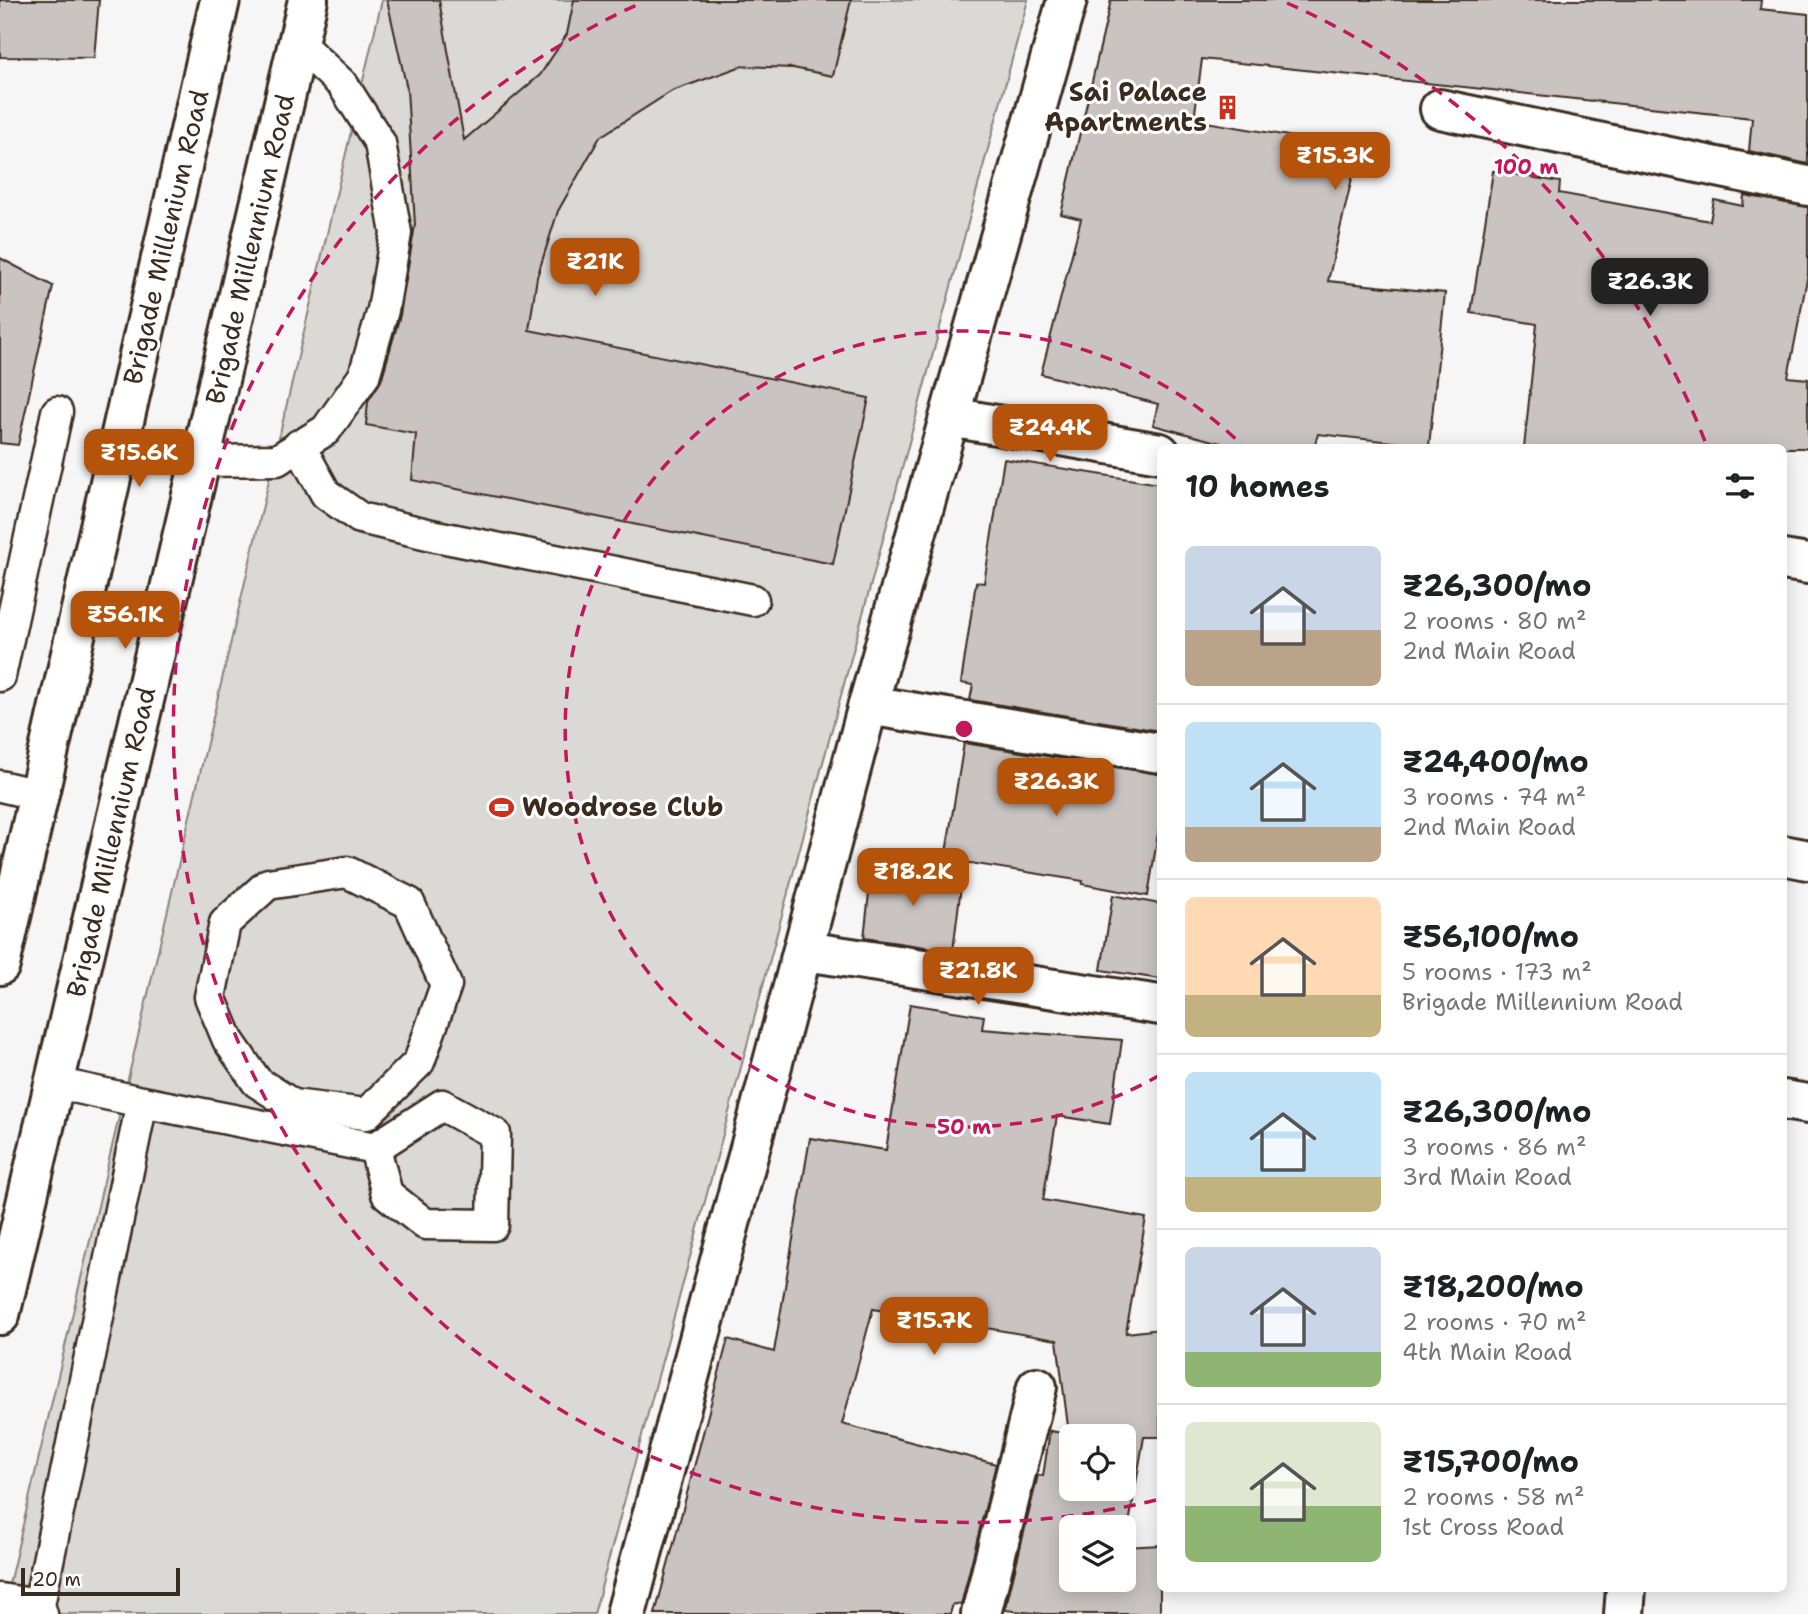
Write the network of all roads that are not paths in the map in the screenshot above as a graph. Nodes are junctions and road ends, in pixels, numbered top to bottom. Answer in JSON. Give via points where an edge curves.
{"nodes":[{"id":1,"x":220,"y":0,"type":"edge"},
{"id":2,"x":308,"y":0,"type":"edge"},
{"id":3,"x":1067,"y":0,"type":"edge"},
{"id":4,"x":298,"y":43,"type":"junction"},
{"id":5,"x":1440,"y":109,"type":"dead end"},
{"id":6,"x":1808,"y":187,"type":"edge"},
{"id":7,"x":57,"y":412,"type":"dead end"},
{"id":8,"x":950,"y":417,"type":"junction"},
{"id":9,"x":299,"y":445,"type":"junction"},
{"id":10,"x":1157,"y":452,"type":"edge"},
{"id":11,"x":200,"y":461,"type":"junction"},
{"id":12,"x":1787,"y":560,"type":"edge"},
{"id":13,"x":1808,"y":564,"type":"edge"},
{"id":14,"x":753,"y":600,"type":"dead end"},
{"id":15,"x":0,"y":676,"type":"edge"},
{"id":16,"x":868,"y":705,"type":"junction"},
{"id":17,"x":1157,"y":753,"type":"edge"},
{"id":18,"x":0,"y":786,"type":"edge"},
{"id":19,"x":39,"y":795,"type":"junction"},
{"id":20,"x":1787,"y":856,"type":"edge"},
{"id":21,"x":1808,"y":860,"type":"edge"},
{"id":22,"x":804,"y":951,"type":"junction"},
{"id":23,"x":0,"y":965,"type":"edge"},
{"id":24,"x":1157,"y":1005,"type":"edge"},
{"id":25,"x":54,"y":1083,"type":"junction"},
{"id":26,"x":1787,"y":1101,"type":"edge"},
{"id":27,"x":142,"y":1102,"type":"junction"},
{"id":28,"x":1808,"y":1104,"type":"edge"},
{"id":29,"x":290,"y":1118,"type":"junction"},
{"id":30,"x":375,"y":1148,"type":"junction"},
{"id":31,"x":0,"y":1315,"type":"edge"},
{"id":32,"x":1037,"y":1387,"type":"dead end"},
{"id":33,"x":1626,"y":1592,"type":"edge"},
{"id":34,"x":0,"y":1599,"type":"edge"},
{"id":35,"x":40,"y":1610,"type":"edge"},
{"id":36,"x":626,"y":1614,"type":"edge"},
{"id":37,"x":981,"y":1614,"type":"edge"},
{"id":38,"x":1624,"y":1614,"type":"edge"}],
"edges":[{"from":1,"to":19,"type":"street","name":"Brigade Millenium Road"},
{"from":2,"to":4,"type":"street","name":"Brigade Millennium Road"},
{"from":3,"to":8,"type":"street"},
{"from":4,"to":9,"type":"lane","via":[[344,85],[380,143],[396,233],[383,310],[364,376],[326,430]]},
{"from":4,"to":11,"type":"street","name":"Brigade Millennium Road"},
{"from":5,"to":6,"type":"street"},
{"from":7,"to":15,"type":"lane"},
{"from":8,"to":10,"type":"street"},
{"from":8,"to":16,"type":"street"},
{"from":9,"to":11,"type":"lane","via":[[277,460]]},
{"from":9,"to":14,"type":"lane","via":[[326,494],[360,518]]},
{"from":11,"to":25,"type":"street","name":"Brigade Millennium Road"},
{"from":12,"to":13,"type":"street"},
{"from":16,"to":17,"type":"street"},
{"from":16,"to":22,"type":"street"},
{"from":18,"to":19,"type":"lane"},
{"from":19,"to":23,"type":"street","name":"Brigade Millenium Road"},
{"from":20,"to":21,"type":"street"},
{"from":22,"to":24,"type":"street"},
{"from":22,"to":36,"type":"street"},
{"from":25,"to":27,"type":"lane"},
{"from":25,"to":31,"type":"street","name":"Brigade Millennium Road"},
{"from":26,"to":28,"type":"street"},
{"from":27,"to":29,"type":"lane"},
{"from":27,"to":35,"type":"lane"},
{"from":29,"to":29,"type":"lane","via":[[366,1114],[419,1062],[446,985],[409,903],[347,872],[268,884],[225,923],[210,997],[228,1040]]},
{"from":29,"to":30,"type":"lane"},
{"from":30,"to":30,"type":"lane","via":[[387,1194],[425,1224],[494,1225],[495,1134],[442,1105]]},
{"from":32,"to":37,"type":"street"},
{"from":33,"to":38,"type":"street"},
{"from":34,"to":35,"type":"lane"}]}
